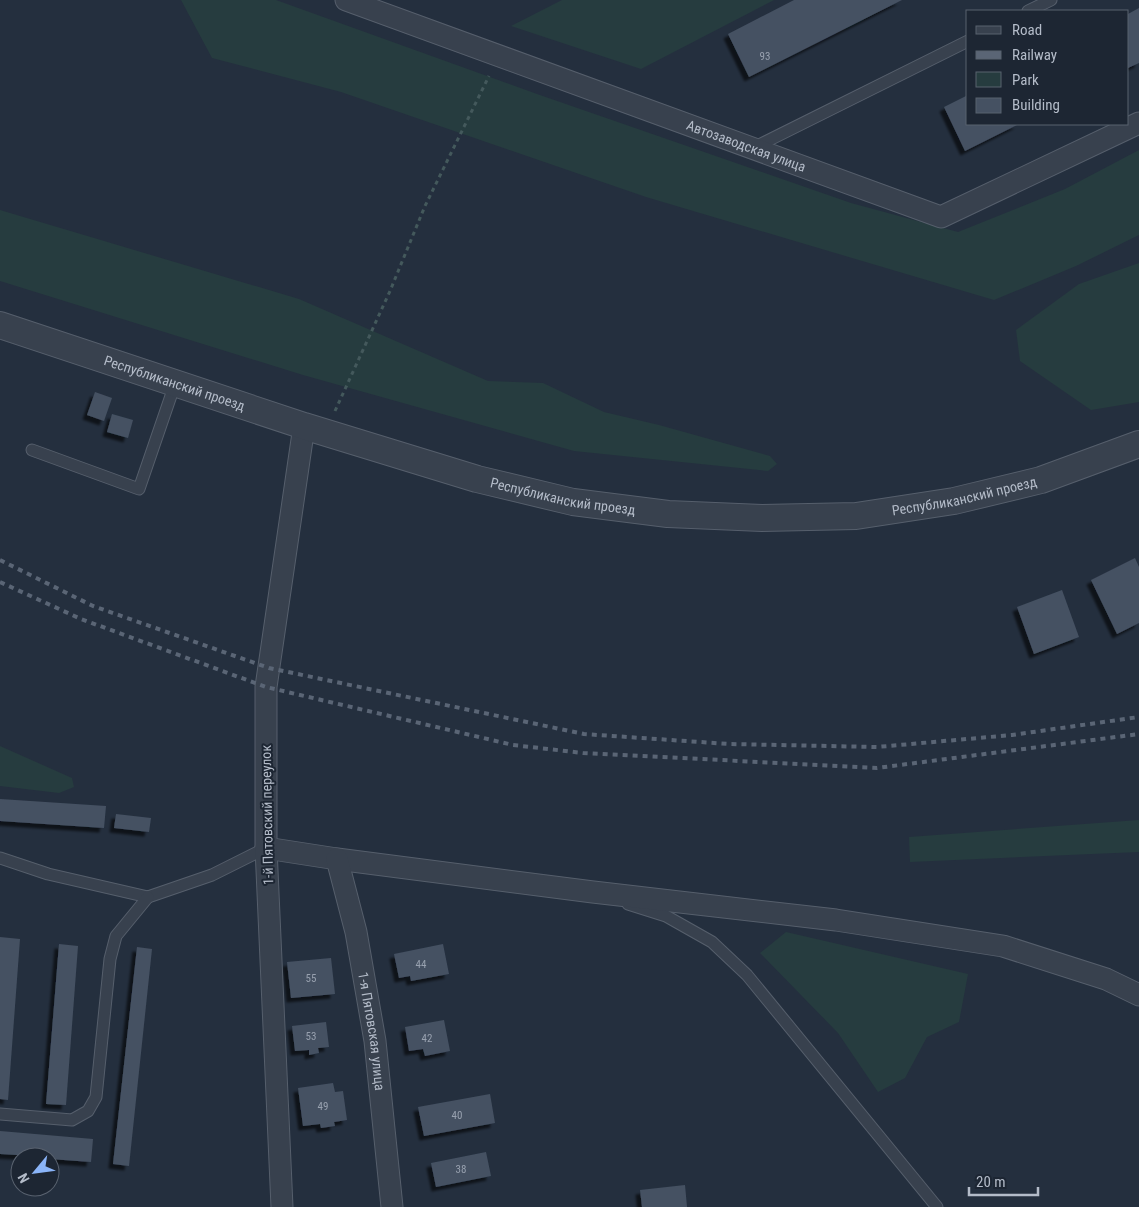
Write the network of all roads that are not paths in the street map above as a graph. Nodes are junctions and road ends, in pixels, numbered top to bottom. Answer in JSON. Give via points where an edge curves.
{"nodes":[{"id":1,"x":348,"y":0,"type":"edge"},
{"id":2,"x":1051,"y":0,"type":"edge"},
{"id":3,"x":1030,"y":10,"type":"edge"},
{"id":4,"x":966,"y":42,"type":"edge"},
{"id":5,"x":1139,"y":123,"type":"edge"},
{"id":6,"x":752,"y":149,"type":"junction"},
{"id":7,"x":0,"y":325,"type":"edge"},
{"id":8,"x":175,"y":384,"type":"junction"},
{"id":9,"x":315,"y":429,"type":"junction"},
{"id":10,"x":1139,"y":444,"type":"edge"},
{"id":11,"x":32,"y":450,"type":"dead end"},
{"id":12,"x":266,"y":848,"type":"junction"},
{"id":13,"x":0,"y":858,"type":"edge"},
{"id":14,"x":337,"y":859,"type":"junction"},
{"id":15,"x":593,"y":892,"type":"junction"},
{"id":16,"x":148,"y":897,"type":"junction"},
{"id":17,"x":1139,"y":995,"type":"edge"},
{"id":18,"x":0,"y":1114,"type":"edge"},
{"id":19,"x":282,"y":1207,"type":"edge"},
{"id":20,"x":392,"y":1207,"type":"edge"},
{"id":21,"x":937,"y":1207,"type":"edge"}],
"edges":[{"from":1,"to":6,"type":"street","name":"Автозаводская улица"},
{"from":2,"to":3,"type":"lane"},
{"from":4,"to":6,"type":"lane"},
{"from":5,"to":6,"type":"street","name":"Автозаводская улица","via":[[941,217]]},
{"from":7,"to":8,"type":"street","name":"Республиканский проезд"},
{"from":8,"to":9,"type":"street","name":"Республиканский проезд"},
{"from":8,"to":11,"type":"lane","via":[[139,489]]},
{"from":9,"to":10,"type":"street","name":"Республиканский проезд","via":[[477,479],[573,502],[668,514],[762,518],[856,516],[954,501],[1041,480]]},
{"from":9,"to":12,"type":"street","name":"1-й Пятовский переулок","via":[[266,687]]},
{"from":12,"to":14,"type":"street"},
{"from":12,"to":16,"type":"lane","via":[[212,875]]},
{"from":12,"to":19,"type":"street","name":"1-й Пятовский переулок"},
{"from":13,"to":16,"type":"lane","via":[[48,874]]},
{"from":14,"to":15,"type":"street"},
{"from":14,"to":20,"type":"street","name":"1-я Пятовская улица","via":[[356,932],[375,1041]]},
{"from":15,"to":17,"type":"street","via":[[836,920],[1003,946],[1106,979]]},
{"from":15,"to":21,"type":"lane","via":[[666,916],[712,942],[747,974]]},
{"from":16,"to":18,"type":"lane","via":[[116,936],[110,959],[96,1097],[88,1111],[72,1120]]}]}
